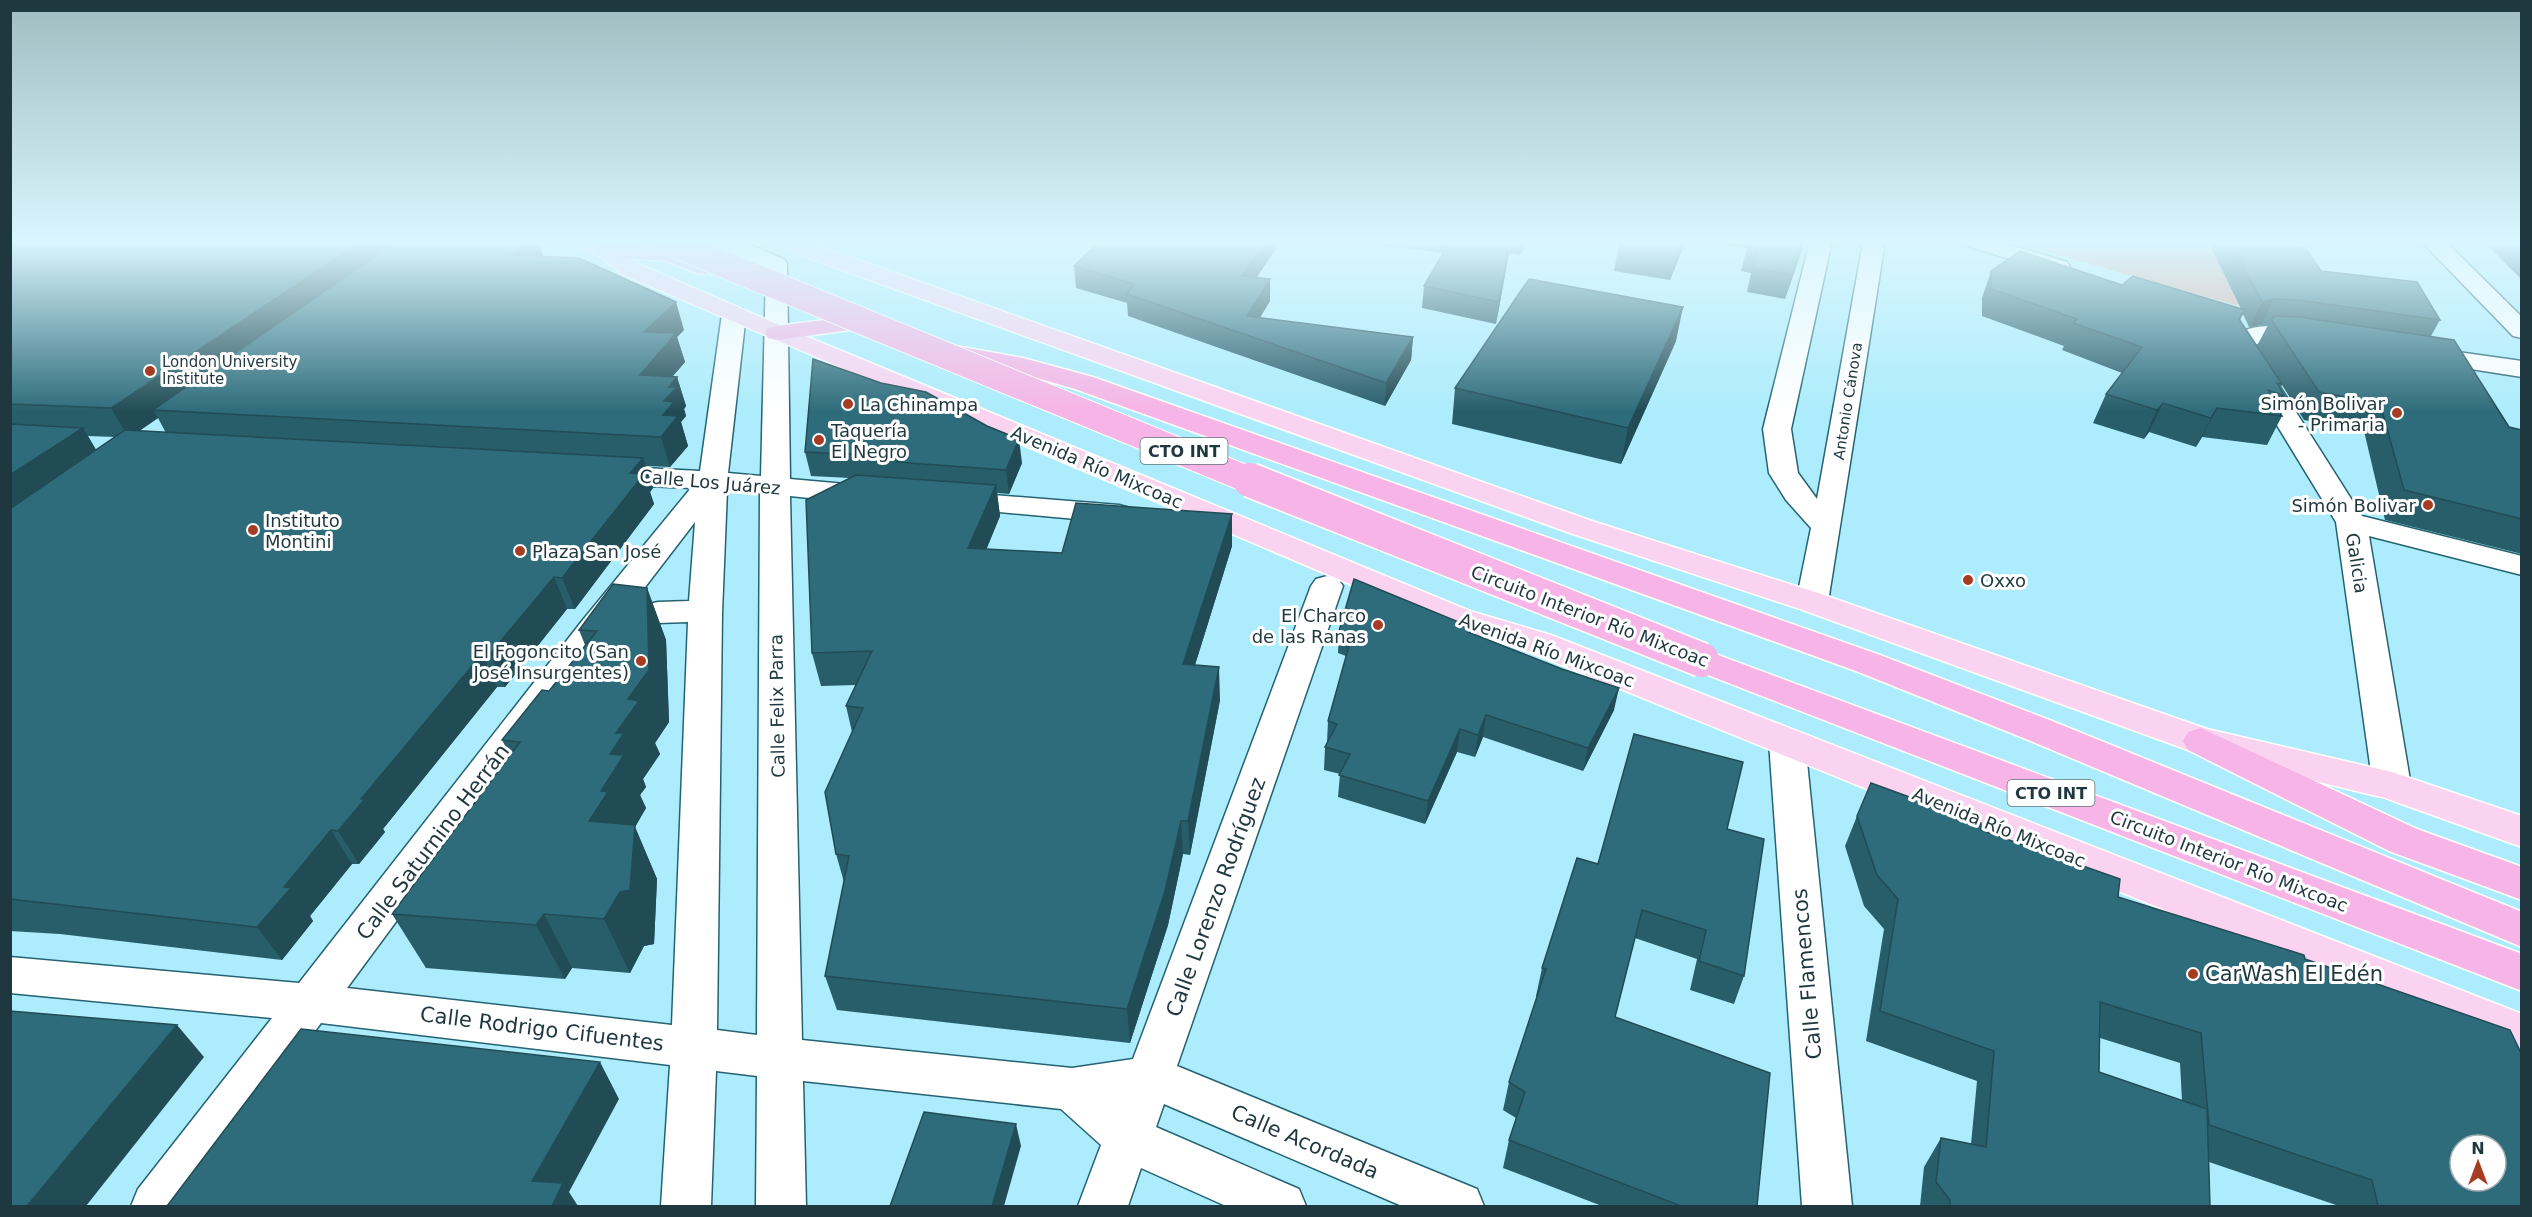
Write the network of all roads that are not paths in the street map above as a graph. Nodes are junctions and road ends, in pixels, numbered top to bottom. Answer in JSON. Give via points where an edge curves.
{"nodes":[{"id":1,"x":697,"y":298,"type":"edge"},
{"id":2,"x":779,"y":298,"type":"joint"},
{"id":3,"x":806,"y":298,"type":"edge"},
{"id":4,"x":945,"y":298,"type":"edge"},
{"id":5,"x":1808,"y":298,"type":"edge"},
{"id":6,"x":1866,"y":298,"type":"edge"},
{"id":7,"x":2489,"y":298,"type":"edge"},
{"id":8,"x":734,"y":314,"type":"junction"},
{"id":9,"x":848,"y":324,"type":"junction"},
{"id":10,"x":2522,"y":331,"type":"edge"},
{"id":11,"x":777,"y":333,"type":"junction"},
{"id":12,"x":2332,"y":342,"type":"edge"},
{"id":13,"x":2403,"y":352,"type":"edge"},
{"id":14,"x":2522,"y":369,"type":"edge"},
{"id":15,"x":583,"y":474,"type":"edge"},
{"id":16,"x":714,"y":480,"type":"junction"},
{"id":17,"x":775,"y":488,"type":"junction"},
{"id":18,"x":894,"y":497,"type":"edge"},
{"id":19,"x":930,"y":499,"type":"edge"},
{"id":20,"x":1228,"y":522,"type":"junction"},
{"id":21,"x":2351,"y":522,"type":"junction"},
{"id":22,"x":1827,"y":527,"type":"junction"},
{"id":23,"x":2522,"y":566,"type":"edge"},
{"id":24,"x":1327,"y":586,"type":"dead end"},
{"id":25,"x":1812,"y":602,"type":"junction"},
{"id":26,"x":705,"y":613,"type":"junction"},
{"id":27,"x":594,"y":629,"type":"junction"},
{"id":28,"x":2201,"y":741,"type":"junction"},
{"id":29,"x":1787,"y":742,"type":"junction"},
{"id":30,"x":2392,"y":786,"type":"junction"},
{"id":31,"x":2522,"y":832,"type":"edge"},
{"id":32,"x":2522,"y":884,"type":"edge"},
{"id":33,"x":2522,"y":930,"type":"edge"},
{"id":34,"x":2522,"y":973,"type":"edge"},
{"id":35,"x":10,"y":975,"type":"edge"},
{"id":36,"x":310,"y":1002,"type":"junction"},
{"id":37,"x":2521,"y":1035,"type":"edge"},
{"id":38,"x":694,"y":1047,"type":"junction"},
{"id":39,"x":780,"y":1058,"type":"junction"},
{"id":40,"x":1151,"y":1077,"type":"junction"},
{"id":41,"x":1072,"y":1089,"type":"junction"},
{"id":42,"x":1129,"y":1139,"type":"junction"},
{"id":43,"x":156,"y":1206,"type":"edge"},
{"id":44,"x":686,"y":1206,"type":"edge"},
{"id":45,"x":781,"y":1206,"type":"edge"},
{"id":46,"x":1103,"y":1206,"type":"edge"},
{"id":47,"x":1281,"y":1206,"type":"edge"},
{"id":48,"x":1459,"y":1206,"type":"edge"},
{"id":49,"x":1827,"y":1206,"type":"edge"}],
"edges":[{"from":1,"to":8,"type":"main road","name":"Avenida Río Mixcoac","number":"CTO INT"},
{"from":2,"to":9,"type":"highway"},
{"from":2,"to":11,"type":"street","name":"Calle Felix Parra"},
{"from":3,"to":34,"type":"highway","name":"Circuito Interior Río Mixcoac","number":"CTO INT","bridge":true,"via":[[1424,551]]},
{"from":4,"to":25,"type":"main road","via":[[1581,527]]},
{"from":5,"to":22,"type":"street","via":[[1778,429],[1777,457],[1788,485]]},
{"from":6,"to":22,"type":"street","name":"Antonio Cánova"},
{"from":7,"to":10,"type":"street"},
{"from":8,"to":11,"type":"main road","name":"Avenida Río Mixcoac","number":"CTO INT"},
{"from":8,"to":16,"type":"street"},
{"from":9,"to":11,"type":"highway"},
{"from":9,"to":33,"type":"highway","via":[[918,347],[1023,366],[1084,383],[1868,663]]},
{"from":11,"to":17,"type":"street","name":"Calle Felix Parra"},
{"from":11,"to":20,"type":"main road","name":"Avenida Río Mixcoac","number":"CTO INT"},
{"from":12,"to":21,"type":"street","name":"Galicia","via":[[2271,334],[2248,337],[2241,345]]},
{"from":13,"to":14,"type":"street"},
{"from":15,"to":16,"type":"street","name":"Calle Los Juárez"},
{"from":16,"to":17,"type":"street","name":"Calle Los Juárez"},
{"from":16,"to":26,"type":"street"},
{"from":16,"to":27,"type":"street","name":"Calle Saturnino Herrán"},
{"from":17,"to":18,"type":"street","name":"Calle Los Juárez"},
{"from":17,"to":39,"type":"street","name":"Calle Felix Parra"},
{"from":19,"to":20,"type":"street"},
{"from":20,"to":29,"type":"main road","name":"Avenida Río Mixcoac","number":"CTO INT","via":[[1458,618],[1539,643]]},
{"from":21,"to":23,"type":"street"},
{"from":21,"to":30,"type":"street","name":"Galicia"},
{"from":22,"to":25,"type":"street","name":"Antonio Cánova"},
{"from":24,"to":40,"type":"street","name":"Calle Lorenzo Rodríguez"},
{"from":25,"to":28,"type":"main road"},
{"from":26,"to":27,"type":"street","via":[[656,611]]},
{"from":26,"to":38,"type":"street"},
{"from":27,"to":36,"type":"street","name":"Calle Saturnino Herrán"},
{"from":28,"to":30,"type":"main road"},
{"from":28,"to":32,"type":"highway","via":[[2403,840]]},
{"from":29,"to":37,"type":"main road","name":"Avenida Río Mixcoac","number":"CTO INT"},
{"from":29,"to":49,"type":"street","name":"Calle Flamencos"},
{"from":30,"to":31,"type":"main road"},
{"from":35,"to":36,"type":"street","name":"Calle Rodrigo Cifuentes"},
{"from":36,"to":38,"type":"street","name":"Calle Rodrigo Cifuentes"},
{"from":36,"to":43,"type":"street","name":"Calle Saturnino Herrán"},
{"from":38,"to":39,"type":"street","name":"Calle Rodrigo Cifuentes"},
{"from":38,"to":44,"type":"street"},
{"from":39,"to":41,"type":"street","name":"Calle Rodrigo Cifuentes"},
{"from":39,"to":45,"type":"street","name":"Calle Felix Parra"},
{"from":40,"to":41,"type":"street","name":"Calle Rodrigo Cifuentes"},
{"from":40,"to":42,"type":"street","name":"Calle Lorenzo Rodríguez"},
{"from":40,"to":48,"type":"street","name":"Calle Acordada"},
{"from":41,"to":42,"type":"street"},
{"from":42,"to":46,"type":"street","name":"Calle Lorenzo Rodríguez"},
{"from":42,"to":47,"type":"street"}]}
